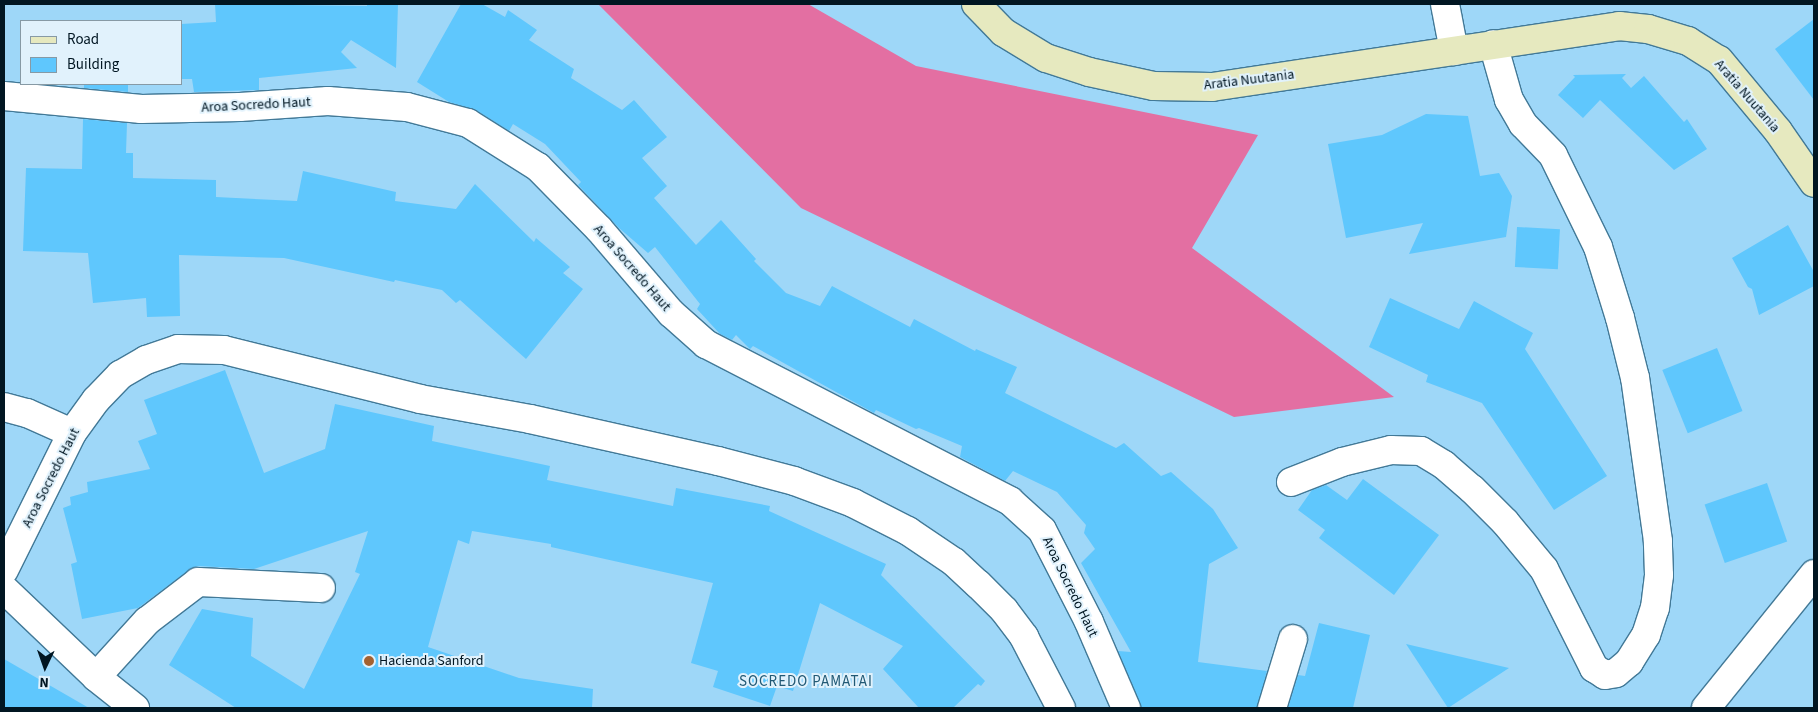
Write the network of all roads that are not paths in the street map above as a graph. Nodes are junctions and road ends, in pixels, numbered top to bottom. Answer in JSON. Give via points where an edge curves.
{"nodes":[{"id":1,"x":976,"y":4,"type":"edge"},
{"id":2,"x":1445,"y":4,"type":"edge"},
{"id":3,"x":1493,"y":44,"type":"junction"},
{"id":4,"x":1454,"y":51,"type":"junction"},
{"id":5,"x":4,"y":96,"type":"edge"},
{"id":6,"x":1814,"y":183,"type":"edge"},
{"id":7,"x":4,"y":407,"type":"edge"},
{"id":8,"x":72,"y":433,"type":"junction"},
{"id":9,"x":1291,"y":482,"type":"dead end"},
{"id":10,"x":4,"y":570,"type":"edge"},
{"id":11,"x":1814,"y":574,"type":"edge"},
{"id":12,"x":320,"y":588,"type":"dead end"},
{"id":13,"x":4,"y":589,"type":"edge"},
{"id":14,"x":1293,"y":638,"type":"dead end"},
{"id":15,"x":96,"y":677,"type":"junction"},
{"id":16,"x":135,"y":708,"type":"edge"},
{"id":17,"x":1061,"y":708,"type":"edge"},
{"id":18,"x":1126,"y":708,"type":"edge"},
{"id":19,"x":1272,"y":708,"type":"edge"},
{"id":20,"x":1706,"y":708,"type":"edge"}],
"edges":[{"from":1,"to":4,"type":"street","name":"Aratia Nuutania","via":[[1003,32],[1046,58],[1089,72],[1154,86],[1212,87]]},
{"from":2,"to":4,"type":"street"},
{"from":3,"to":4,"type":"street","name":"Aratia Nuutania"},
{"from":3,"to":6,"type":"street","name":"Aratia Nuutania","via":[[1619,26],[1648,29],[1688,41],[1719,60],[1739,82]]},
{"from":3,"to":9,"type":"street","via":[[1509,100],[1523,124],[1552,155],[1598,248],[1620,318],[1635,378],[1658,541],[1659,575],[1655,608],[1646,635],[1629,662],[1616,673],[1605,675],[1594,668],[1544,569],[1472,489],[1444,465],[1421,451],[1391,450],[1342,462]]},
{"from":5,"to":18,"type":"street","name":"Aroa Socredo Haut","via":[[141,109],[328,101],[407,108],[468,123],[538,166],[599,229],[672,313],[706,344],[1010,501],[1042,530],[1089,622]]},
{"from":7,"to":8,"type":"street","via":[[27,413]]},
{"from":8,"to":10,"type":"street","name":"Aroa Socredo Haut"},
{"from":8,"to":17,"type":"street","name":"Aroa Socredo Haut","via":[[96,400],[120,375],[146,360],[178,349],[224,350],[420,399],[624,440],[794,481],[853,503],[908,531],[954,562],[1004,610],[1024,636]]},
{"from":11,"to":20,"type":"street"},
{"from":12,"to":15,"type":"street","via":[[198,582],[147,621]]},
{"from":13,"to":15,"type":"street"},
{"from":14,"to":19,"type":"street"},
{"from":15,"to":16,"type":"street"}]}
